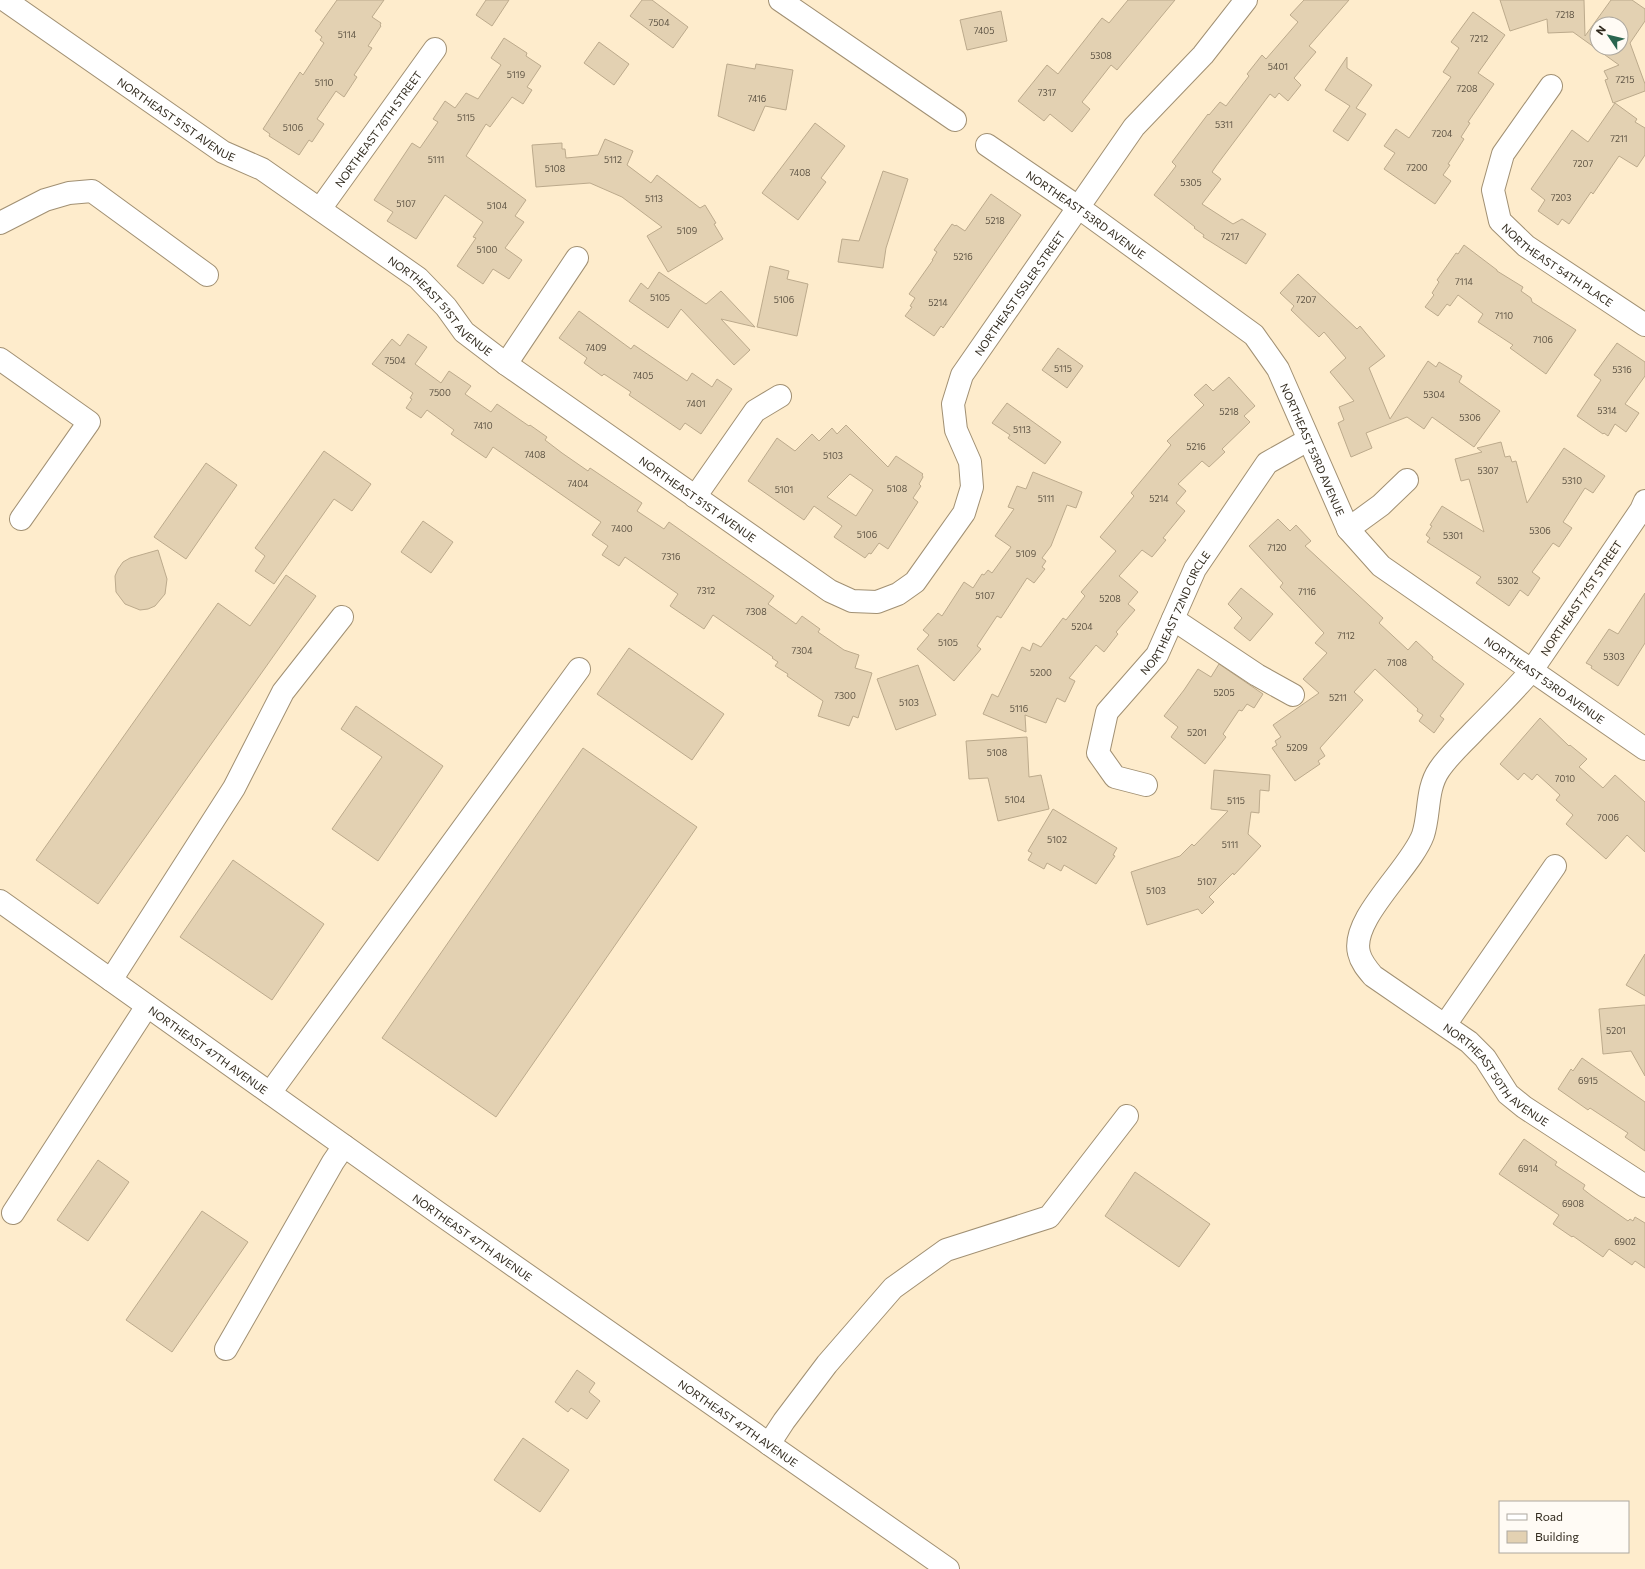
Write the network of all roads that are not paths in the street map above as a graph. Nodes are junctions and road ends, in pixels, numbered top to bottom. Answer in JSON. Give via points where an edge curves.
{"nodes":[{"id":1,"x":5,"y":0,"type":"edge"},
{"id":2,"x":780,"y":0,"type":"edge"},
{"id":3,"x":1246,"y":0,"type":"edge"},
{"id":4,"x":435,"y":49,"type":"dead end"},
{"id":5,"x":1551,"y":86,"type":"dead end"},
{"id":6,"x":955,"y":120,"type":"dead end"},
{"id":7,"x":987,"y":145,"type":"dead end"},
{"id":8,"x":1078,"y":207,"type":"junction"},
{"id":9,"x":320,"y":209,"type":"junction"},
{"id":10,"x":0,"y":223,"type":"edge"},
{"id":11,"x":577,"y":258,"type":"dead end"},
{"id":12,"x":207,"y":274,"type":"dead end"},
{"id":13,"x":1645,"y":325,"type":"edge"},
{"id":14,"x":0,"y":358,"type":"edge"},
{"id":15,"x":506,"y":364,"type":"junction"},
{"id":16,"x":780,"y":396,"type":"dead end"},
{"id":17,"x":1308,"y":440,"type":"junction"},
{"id":18,"x":1407,"y":480,"type":"dead end"},
{"id":19,"x":695,"y":497,"type":"junction"},
{"id":20,"x":1645,"y":501,"type":"edge"},
{"id":21,"x":21,"y":519,"type":"dead end"},
{"id":22,"x":1348,"y":529,"type":"junction"},
{"id":23,"x":877,"y":602,"type":"joint"},
{"id":24,"x":342,"y":617,"type":"dead end"},
{"id":25,"x":1173,"y":619,"type":"junction"},
{"id":26,"x":578,"y":669,"type":"dead end"},
{"id":27,"x":1532,"y":670,"type":"junction"},
{"id":28,"x":1293,"y":695,"type":"dead end"},
{"id":29,"x":1645,"y":749,"type":"edge"},
{"id":30,"x":1146,"y":785,"type":"dead end"},
{"id":31,"x":1555,"y":866,"type":"dead end"},
{"id":32,"x":1,"y":903,"type":"edge"},
{"id":33,"x":1359,"y":952,"type":"joint"},
{"id":34,"x":112,"y":980,"type":"junction"},
{"id":35,"x":147,"y":1006,"type":"junction"},
{"id":36,"x":1446,"y":1026,"type":"junction"},
{"id":37,"x":270,"y":1093,"type":"junction"},
{"id":38,"x":1128,"y":1116,"type":"dead end"},
{"id":39,"x":344,"y":1146,"type":"junction"},
{"id":40,"x":1645,"y":1186,"type":"edge"},
{"id":41,"x":13,"y":1213,"type":"dead end"},
{"id":42,"x":226,"y":1349,"type":"dead end"},
{"id":43,"x":770,"y":1444,"type":"junction"},
{"id":44,"x":948,"y":1569,"type":"edge"}],
"edges":[{"from":1,"to":9,"type":"street","name":"NORTHEAST 51ST AVENUE","via":[[223,152],[262,169]]},
{"from":2,"to":6,"type":"street"},
{"from":3,"to":8,"type":"street","name":"NORTHEAST ISSLER STREET","via":[[1203,55],[1134,127]]},
{"from":4,"to":9,"type":"street","name":"NORTHEAST 76TH STREET"},
{"from":5,"to":13,"type":"street","name":"NORTHEAST 54TH PLACE","via":[[1503,154],[1493,190],[1500,221],[1526,246]]},
{"from":7,"to":8,"type":"street","name":"NORTHEAST 53RD AVENUE"},
{"from":8,"to":17,"type":"street","name":"NORTHEAST 53RD AVENUE","via":[[1254,335],[1278,369]]},
{"from":8,"to":23,"type":"street","name":"NORTHEAST ISSLER STREET","via":[[962,375],[954,404],[956,430],[970,462],[972,487],[964,513],[915,582],[898,594]]},
{"from":9,"to":15,"type":"street","name":"NORTHEAST 51ST AVENUE","via":[[418,278],[446,307],[464,332]]},
{"from":10,"to":12,"type":"street","via":[[45,200],[69,193],[92,191]]},
{"from":11,"to":15,"type":"street"},
{"from":14,"to":21,"type":"street","via":[[89,422]]},
{"from":15,"to":19,"type":"street","name":"NORTHEAST 51ST AVENUE"},
{"from":16,"to":19,"type":"street","via":[[755,411]]},
{"from":17,"to":22,"type":"street","name":"NORTHEAST 53RD AVENUE"},
{"from":17,"to":25,"type":"street","name":"NORTHEAST 72ND CIRCLE","via":[[1267,463],[1195,569]]},
{"from":18,"to":22,"type":"street","via":[[1381,505]]},
{"from":19,"to":23,"type":"street","name":"NORTHEAST 51ST AVENUE","via":[[830,591],[852,601]]},
{"from":20,"to":27,"type":"street","name":"NORTHEAST 71ST STREET"},
{"from":22,"to":27,"type":"street","name":"NORTHEAST 53RD AVENUE","via":[[1381,566]]},
{"from":24,"to":34,"type":"street","via":[[283,692],[234,788]]},
{"from":25,"to":28,"type":"street","via":[[1257,675]]},
{"from":25,"to":30,"type":"street","name":"NORTHEAST 72ND CIRCLE","via":[[1157,655],[1107,712],[1098,753],[1115,777]]},
{"from":26,"to":37,"type":"street"},
{"from":27,"to":29,"type":"street","name":"NORTHEAST 53RD AVENUE"},
{"from":27,"to":33,"type":"street","name":"NORTHEAST 71ST STREET","via":[[1452,753],[1438,772],[1431,788],[1423,836],[1364,923],[1358,938]]},
{"from":31,"to":36,"type":"street"},
{"from":32,"to":34,"type":"street","name":"NORTHEAST 47TH AVENUE"},
{"from":33,"to":36,"type":"street","name":"NORTHEAST 50TH AVENUE","via":[[1363,964],[1373,976]]},
{"from":34,"to":35,"type":"street","name":"NORTHEAST 47TH AVENUE"},
{"from":35,"to":37,"type":"street","name":"NORTHEAST 47TH AVENUE"},
{"from":35,"to":41,"type":"street"},
{"from":36,"to":40,"type":"street","name":"NORTHEAST 50TH AVENUE","via":[[1469,1042],[1485,1058],[1508,1094],[1524,1108]]},
{"from":37,"to":39,"type":"street","name":"NORTHEAST 47TH AVENUE"},
{"from":38,"to":43,"type":"street","via":[[1049,1217],[946,1250],[894,1288],[827,1364]]},
{"from":39,"to":42,"type":"street"},
{"from":39,"to":43,"type":"street","name":"NORTHEAST 47TH AVENUE"},
{"from":43,"to":44,"type":"street","name":"NORTHEAST 47TH AVENUE"}]}
